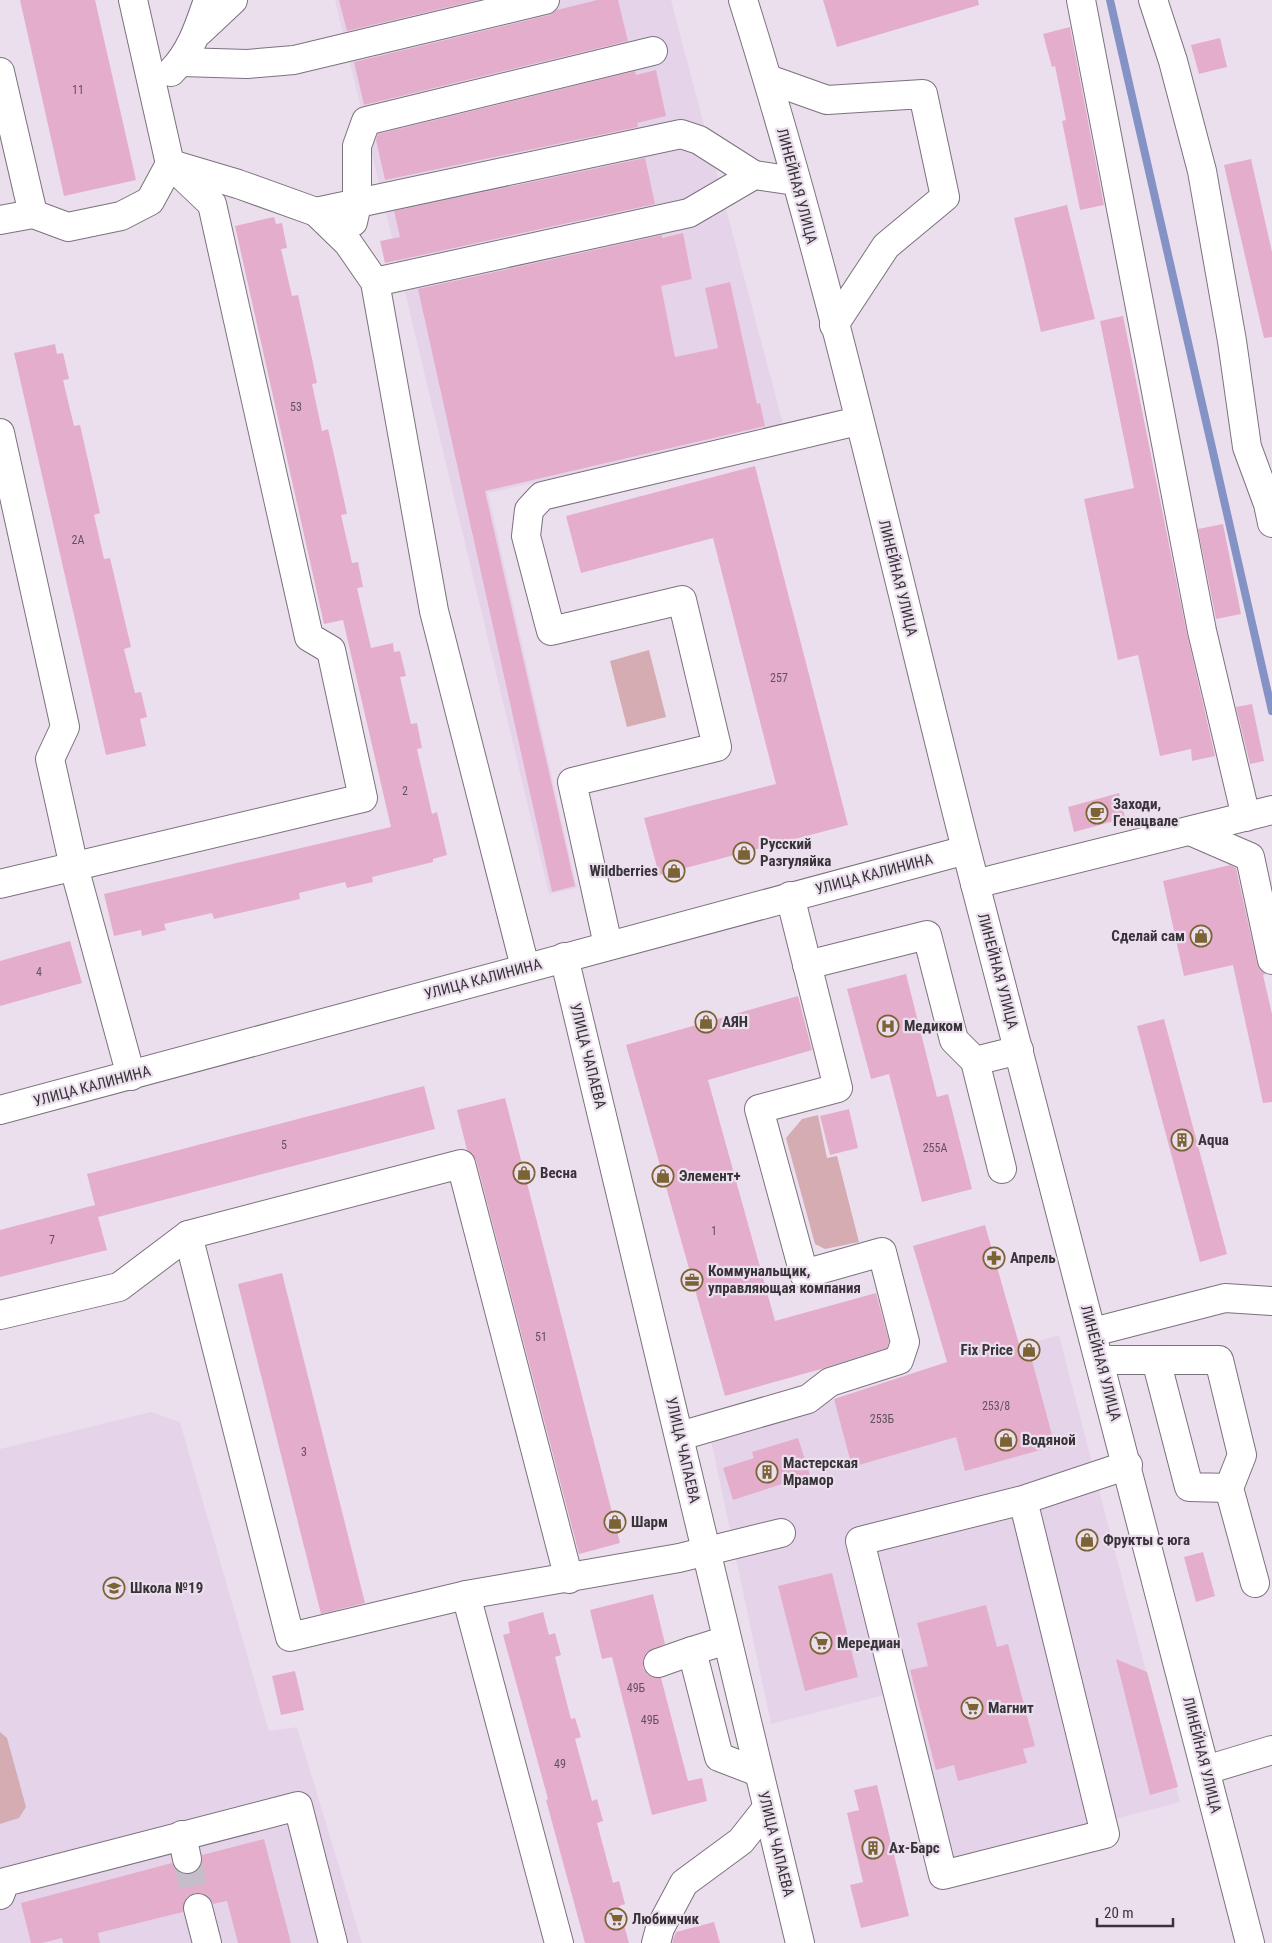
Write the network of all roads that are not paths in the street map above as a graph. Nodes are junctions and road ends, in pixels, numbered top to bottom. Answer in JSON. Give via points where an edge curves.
{"nodes":[{"id":1,"x":134,"y":0,"type":"edge"},
{"id":2,"x":208,"y":0,"type":"edge"},
{"id":3,"x":233,"y":0,"type":"edge"},
{"id":4,"x":545,"y":0,"type":"edge"},
{"id":5,"x":742,"y":0,"type":"edge"},
{"id":6,"x":1081,"y":0,"type":"edge"},
{"id":7,"x":1153,"y":0,"type":"edge"},
{"id":8,"x":196,"y":36,"type":"junction"},
{"id":9,"x":653,"y":51,"type":"dead end"},
{"id":10,"x":182,"y":62,"type":"junction"},
{"id":11,"x":0,"y":72,"type":"edge"},
{"id":12,"x":768,"y":79,"type":"junction"},
{"id":13,"x":153,"y":88,"type":"junction"},
{"id":14,"x":170,"y":164,"type":"junction"},
{"id":15,"x":754,"y":174,"type":"junction"},
{"id":16,"x":795,"y":181,"type":"junction"},
{"id":17,"x":356,"y":204,"type":"junction"},
{"id":18,"x":316,"y":212,"type":"junction"},
{"id":19,"x":33,"y":214,"type":"junction"},
{"id":20,"x":0,"y":220,"type":"edge"},
{"id":21,"x":348,"y":243,"type":"junction"},
{"id":22,"x":375,"y":282,"type":"junction"},
{"id":23,"x":834,"y":325,"type":"junction"},
{"id":24,"x":858,"y":420,"type":"junction"},
{"id":25,"x":0,"y":433,"type":"edge"},
{"id":26,"x":1272,"y":523,"type":"edge"},
{"id":27,"x":1259,"y":813,"type":"edge"},
{"id":28,"x":1190,"y":831,"type":"junction"},
{"id":29,"x":966,"y":850,"type":"junction"},
{"id":30,"x":74,"y":868,"type":"junction"},
{"id":31,"x":0,"y":884,"type":"edge"},
{"id":32,"x":975,"y":884,"type":"junction"},
{"id":33,"x":790,"y":896,"type":"junction"},
{"id":34,"x":608,"y":945,"type":"junction"},
{"id":35,"x":564,"y":957,"type":"junction"},
{"id":36,"x":1272,"y":960,"type":"edge"},
{"id":37,"x":807,"y":965,"type":"junction"},
{"id":38,"x":525,"y":967,"type":"junction"},
{"id":39,"x":1018,"y":1050,"type":"junction"},
{"id":40,"x":974,"y":1061,"type":"junction"},
{"id":41,"x":131,"y":1076,"type":"junction"},
{"id":42,"x":0,"y":1110,"type":"edge"},
{"id":43,"x":1002,"y":1169,"type":"dead end"},
{"id":44,"x":188,"y":1235,"type":"junction"},
{"id":45,"x":1272,"y":1301,"type":"edge"},
{"id":46,"x":0,"y":1315,"type":"edge"},
{"id":47,"x":1093,"y":1332,"type":"junction"},
{"id":48,"x":1100,"y":1360,"type":"junction"},
{"id":49,"x":1156,"y":1360,"type":"junction"},
{"id":50,"x":680,"y":1436,"type":"junction"},
{"id":51,"x":1128,"y":1465,"type":"junction"},
{"id":52,"x":1228,"y":1488,"type":"junction"},
{"id":53,"x":1023,"y":1500,"type":"junction"},
{"id":54,"x":781,"y":1533,"type":"dead end"},
{"id":55,"x":706,"y":1552,"type":"junction"},
{"id":56,"x":569,"y":1579,"type":"junction"},
{"id":57,"x":1255,"y":1583,"type":"dead end"},
{"id":58,"x":466,"y":1595,"type":"junction"},
{"id":59,"x":727,"y":1640,"type":"junction"},
{"id":60,"x":692,"y":1651,"type":"junction"},
{"id":61,"x":658,"y":1663,"type":"dead end"},
{"id":62,"x":1272,"y":1750,"type":"edge"},
{"id":63,"x":1206,"y":1770,"type":"junction"},
{"id":64,"x":758,"y":1772,"type":"junction"},
{"id":65,"x":767,"y":1808,"type":"junction"},
{"id":66,"x":0,"y":1895,"type":"edge"},
{"id":67,"x":198,"y":1908,"type":"tunnel mouth"},
{"id":68,"x":207,"y":1943,"type":"edge"},
{"id":69,"x":333,"y":1943,"type":"edge"},
{"id":70,"x":559,"y":1943,"type":"edge"},
{"id":71,"x":656,"y":1943,"type":"edge"},
{"id":72,"x":800,"y":1943,"type":"edge"},
{"id":73,"x":1250,"y":1943,"type":"edge"}],
"edges":[{"from":1,"to":13,"type":"main road"},
{"from":2,"to":8,"type":"main road"},
{"from":3,"to":8,"type":"main road"},
{"from":4,"to":10,"type":"main road","via":[[294,60],[247,64]]},
{"from":5,"to":12,"type":"main road","name":"ЛИНЕЙНАЯ УЛИЦА"},
{"from":6,"to":27,"type":"main road","via":[[1202,631]]},
{"from":7,"to":26,"type":"main road","via":[[1202,171],[1247,447]]},
{"from":8,"to":10,"type":"main road"},
{"from":9,"to":17,"type":"main road","via":[[366,121],[357,146]]},
{"from":10,"to":13,"type":"main road"},
{"from":11,"to":19,"type":"main road"},
{"from":12,"to":16,"type":"main road","name":"ЛИНЕЙНАЯ УЛИЦА"},
{"from":12,"to":23,"type":"main road","via":[[827,100],[923,94],[945,197],[886,246]]},
{"from":13,"to":14,"type":"main road"},
{"from":14,"to":18,"type":"main road"},
{"from":14,"to":19,"type":"main road","via":[[150,201],[122,216],[68,227]]},
{"from":14,"to":30,"type":"main road","via":[[212,204],[309,637],[331,650],[363,798]]},
{"from":15,"to":16,"type":"main road"},
{"from":15,"to":17,"type":"main road","via":[[699,140],[682,134]]},
{"from":15,"to":22,"type":"main road","via":[[688,213]]},
{"from":16,"to":23,"type":"main road","name":"ЛИНЕЙНАЯ УЛИЦА"},
{"from":17,"to":18,"type":"main road"},
{"from":17,"to":21,"type":"main road"},
{"from":18,"to":21,"type":"main road"},
{"from":19,"to":20,"type":"main road"},
{"from":21,"to":22,"type":"main road"},
{"from":22,"to":38,"type":"main road","via":[[434,611]]},
{"from":23,"to":24,"type":"main road","name":"ЛИНЕЙНАЯ УЛИЦА"},
{"from":24,"to":29,"type":"main road","name":"ЛИНЕЙНАЯ УЛИЦА"},
{"from":24,"to":34,"type":"main road","via":[[542,496],[529,510],[526,536],[551,631],[682,600],[717,747],[572,782]]},
{"from":25,"to":30,"type":"main road","via":[[65,727],[50,759]]},
{"from":27,"to":28,"type":"main road"},
{"from":28,"to":32,"type":"main road"},
{"from":28,"to":36,"type":"main road","via":[[1250,857]]},
{"from":29,"to":32,"type":"main road","name":"ЛИНЕЙНАЯ УЛИЦА"},
{"from":29,"to":33,"type":"main road","name":"УЛИЦА КАЛИНИНА"},
{"from":30,"to":31,"type":"main road"},
{"from":30,"to":41,"type":"main road"},
{"from":32,"to":39,"type":"main road","name":"ЛИНЕЙНАЯ УЛИЦА"},
{"from":33,"to":34,"type":"main road","name":"УЛИЦА КАЛИНИНА"},
{"from":33,"to":37,"type":"main road"},
{"from":34,"to":35,"type":"main road","name":"УЛИЦА КАЛИНИНА"},
{"from":35,"to":38,"type":"main road","name":"УЛИЦА КАЛИНИНА"},
{"from":35,"to":50,"type":"main road","name":"УЛИЦА ЧАПАЕВА"},
{"from":37,"to":40,"type":"main road","via":[[927,935],[954,1040]]},
{"from":37,"to":50,"type":"main road","via":[[838,1088],[759,1109],[804,1274],[882,1252],[905,1342],[899,1360],[830,1382],[808,1399]]},
{"from":38,"to":41,"type":"main road","name":"УЛИЦА КАЛИНИНА"},
{"from":39,"to":40,"type":"main road"},
{"from":39,"to":47,"type":"main road","name":"ЛИНЕЙНАЯ УЛИЦА"},
{"from":40,"to":43,"type":"main road"},
{"from":41,"to":42,"type":"main road","name":"УЛИЦА КАЛИНИНА"},
{"from":44,"to":46,"type":"main road","via":[[119,1287]]},
{"from":44,"to":56,"type":"main road","via":[[461,1164]]},
{"from":44,"to":58,"type":"main road","via":[[290,1637]]},
{"from":45,"to":47,"type":"main road","via":[[1224,1298]]},
{"from":47,"to":48,"type":"main road","name":"ЛИНЕЙНАЯ УЛИЦА"},
{"from":48,"to":49,"type":"main road"},
{"from":48,"to":51,"type":"main road","name":"ЛИНЕЙНАЯ УЛИЦА"},
{"from":49,"to":52,"type":"main road","via":[[1189,1487]]},
{"from":49,"to":52,"type":"main road","via":[[1219,1360],[1242,1455]]},
{"from":50,"to":55,"type":"main road","name":"УЛИЦА ЧАПАЕВА"},
{"from":51,"to":53,"type":"main road"},
{"from":51,"to":63,"type":"main road","name":"ЛИНЕЙНАЯ УЛИЦА"},
{"from":52,"to":57,"type":"main road"},
{"from":53,"to":53,"type":"main road","via":[[860,1541],[943,1874],[1105,1834]]},
{"from":54,"to":55,"type":"main road"},
{"from":55,"to":56,"type":"main road"},
{"from":55,"to":59,"type":"main road","name":"УЛИЦА ЧАПАЕВА"},
{"from":56,"to":58,"type":"main road"},
{"from":58,"to":70,"type":"main road"},
{"from":59,"to":60,"type":"main road"},
{"from":59,"to":64,"type":"main road","name":"УЛИЦА ЧАПАЕВА"},
{"from":60,"to":61,"type":"main road"},
{"from":60,"to":64,"type":"main road","via":[[719,1757]]},
{"from":62,"to":63,"type":"main road"},
{"from":63,"to":73,"type":"main road","name":"ЛИНЕЙНАЯ УЛИЦА"},
{"from":64,"to":65,"type":"main road","name":"УЛИЦА ЧАПАЕВА"},
{"from":65,"to":71,"type":"main road","via":[[741,1841],[684,1883],[660,1928]]},
{"from":65,"to":72,"type":"main road","name":"УЛИЦА ЧАПАЕВА"},
{"from":66,"to":69,"type":"main road","via":[[5,1882],[185,1847],[298,1806]]},
{"from":67,"to":68,"type":"main road"}]}
